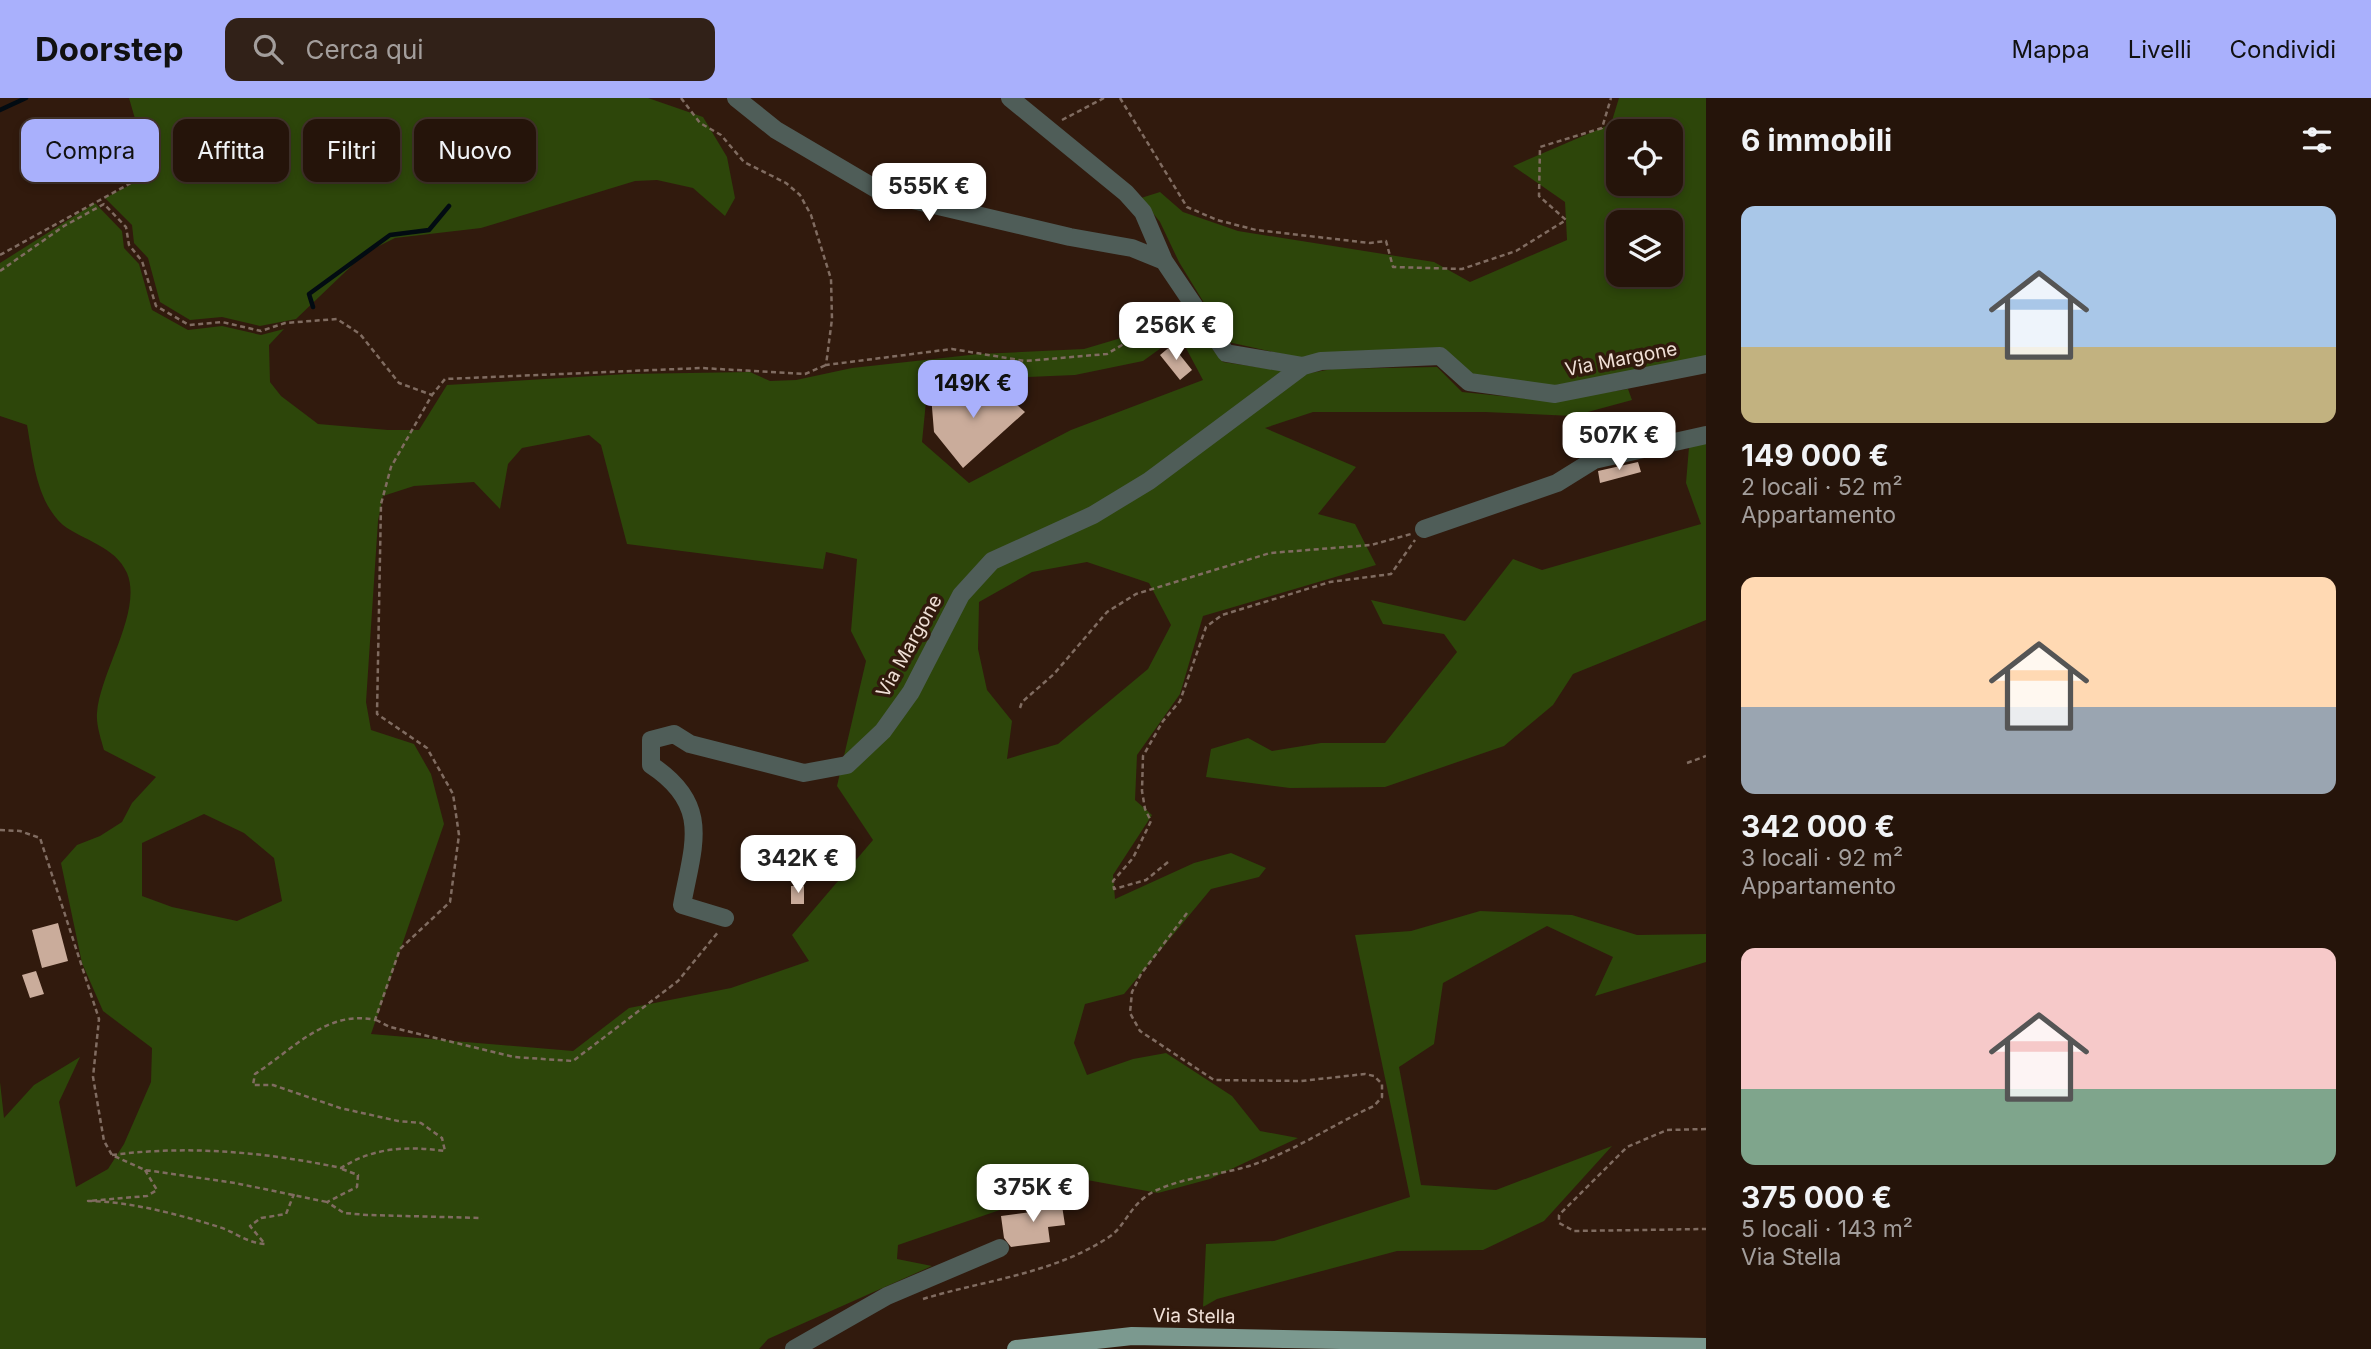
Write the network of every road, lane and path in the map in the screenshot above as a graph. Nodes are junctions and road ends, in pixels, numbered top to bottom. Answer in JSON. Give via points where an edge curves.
{"nodes":[{"id":1,"x":681,"y":98,"type":"edge"},
{"id":2,"x":736,"y":98,"type":"edge"},
{"id":3,"x":1010,"y":98,"type":"edge"},
{"id":4,"x":1104,"y":98,"type":"edge"},
{"id":5,"x":1120,"y":98,"type":"edge"},
{"id":6,"x":1611,"y":98,"type":"edge"},
{"id":7,"x":1046,"y":128,"type":"junction"},
{"id":8,"x":133,"y":182,"type":"edge"},
{"id":9,"x":0,"y":255,"type":"edge"},
{"id":10,"x":1164,"y":261,"type":"junction"},
{"id":11,"x":0,"y":271,"type":"edge"},
{"id":12,"x":1197,"y":310,"type":"junction"},
{"id":13,"x":1706,"y":364,"type":"edge"},
{"id":14,"x":826,"y":365,"type":"junction"},
{"id":15,"x":1303,"y":366,"type":"junction"},
{"id":16,"x":432,"y":395,"type":"junction"},
{"id":17,"x":1706,"y":435,"type":"edge"},
{"id":18,"x":1424,"y":529,"type":"junction"},
{"id":19,"x":1020,"y":708,"type":"dead end"},
{"id":20,"x":1706,"y":757,"type":"edge"},
{"id":21,"x":1687,"y":763,"type":"dead end"},
{"id":22,"x":0,"y":830,"type":"edge"},
{"id":23,"x":1168,"y":862,"type":"dead end"},
{"id":24,"x":1188,"y":913,"type":"dead end"},
{"id":25,"x":725,"y":918,"type":"joint"},
{"id":26,"x":376,"y":1019,"type":"junction"},
{"id":27,"x":1706,"y":1129,"type":"edge"},
{"id":28,"x":111,"y":1155,"type":"junction"},
{"id":29,"x":341,"y":1168,"type":"junction"},
{"id":30,"x":145,"y":1170,"type":"junction"},
{"id":31,"x":294,"y":1194,"type":"junction"},
{"id":32,"x":327,"y":1202,"type":"junction"},
{"id":33,"x":482,"y":1218,"type":"dead end"},
{"id":34,"x":1706,"y":1229,"type":"edge"},
{"id":35,"x":1000,"y":1248,"type":"dead end"},
{"id":36,"x":914,"y":1302,"type":"dead end"},
{"id":37,"x":1368,"y":1344,"type":"edge"},
{"id":38,"x":1706,"y":1347,"type":"edge"},
{"id":39,"x":794,"y":1349,"type":"edge"},
{"id":40,"x":1016,"y":1349,"type":"edge"}],
"edges":[{"from":1,"to":14,"type":"path","via":[[700,123],[721,135],[744,162],[800,195],[811,215],[831,279]]},
{"from":2,"to":10,"type":"street","via":[[776,130],[883,193],[1132,248]]},
{"from":3,"to":7,"type":"street","name":"Via Margone"},
{"from":4,"to":7,"type":"path"},
{"from":5,"to":6,"type":"path","via":[[1187,207],[1256,230],[1387,241],[1393,267],[1462,269],[1516,251],[1566,220],[1539,195],[1540,147],[1602,128]]},
{"from":7,"to":10,"type":"street","name":"Via Margone","via":[[1143,212]]},
{"from":8,"to":9,"type":"path"},
{"from":10,"to":12,"type":"street","name":"Via Margone"},
{"from":11,"to":16,"type":"path","via":[[104,204],[126,227],[129,245],[142,261],[156,306],[189,325],[222,322],[261,331],[285,323],[337,319],[359,334],[399,383]]},
{"from":12,"to":14,"type":"path","via":[[1163,321],[1107,354],[1025,361],[952,349]]},
{"from":12,"to":15,"type":"street","name":"Via Margone","via":[[1226,354]]},
{"from":13,"to":15,"type":"street","name":"Via Margone","via":[[1555,394],[1469,382],[1440,356],[1321,361]]},
{"from":14,"to":16,"type":"path","via":[[805,374],[701,368],[446,379]]},
{"from":15,"to":25,"type":"street","name":"Via Margone","via":[[1149,481],[1093,515],[992,561],[961,595],[911,692],[847,765],[804,773],[690,744],[674,734],[650,740],[651,765],[673,779],[693,813],[695,837],[682,905]]},
{"from":16,"to":26,"type":"path","via":[[391,467],[381,504],[377,715],[427,748],[453,794],[459,835],[450,902],[400,949]]},
{"from":17,"to":18,"type":"street","via":[[1594,460],[1557,483]]},
{"from":18,"to":19,"type":"path","via":[[1371,545],[1270,553],[1136,594],[1098,621]]},
{"from":18,"to":23,"type":"path","via":[[1391,574],[1331,582],[1222,615],[1206,627],[1180,701],[1143,756],[1142,791],[1151,821],[1133,858],[1114,881],[1114,890],[1146,880]]},
{"from":20,"to":21,"type":"path"},
{"from":22,"to":28,"type":"path","via":[[40,838],[99,1019],[93,1077],[104,1141]]},
{"from":24,"to":36,"type":"path","via":[[1132,992],[1130,1013],[1140,1031],[1214,1080],[1301,1081],[1365,1074],[1382,1084],[1382,1097],[1374,1106],[1254,1165],[1161,1188],[1143,1197],[1111,1236],[1075,1255],[1035,1271]]},
{"from":25,"to":26,"type":"path","via":[[714,939],[677,981],[573,1061],[514,1058],[390,1027]]},
{"from":26,"to":29,"type":"path","via":[[358,1016],[334,1021],[255,1074],[253,1085],[273,1085],[340,1108],[421,1123],[442,1138],[445,1151],[412,1147],[380,1151]]},
{"from":27,"to":34,"type":"path","via":[[1667,1130],[1627,1147],[1559,1215],[1559,1223],[1574,1231]]},
{"from":28,"to":29,"type":"path","via":[[169,1150],[234,1153]]},
{"from":28,"to":30,"type":"path"},
{"from":29,"to":32,"type":"path","via":[[358,1175],[357,1187]]},
{"from":30,"to":31,"type":"path"},
{"from":30,"to":31,"type":"path","via":[[157,1190],[147,1196],[88,1201],[181,1216],[265,1244],[250,1226],[286,1214]]},
{"from":31,"to":32,"type":"path"},
{"from":32,"to":33,"type":"path","via":[[344,1213]]},
{"from":35,"to":39,"type":"street","via":[[887,1296]]},
{"from":37,"to":38,"type":"main road","name":"Via Stella"},
{"from":37,"to":40,"type":"main road","name":"Via Stella","via":[[1132,1336]]}]}
